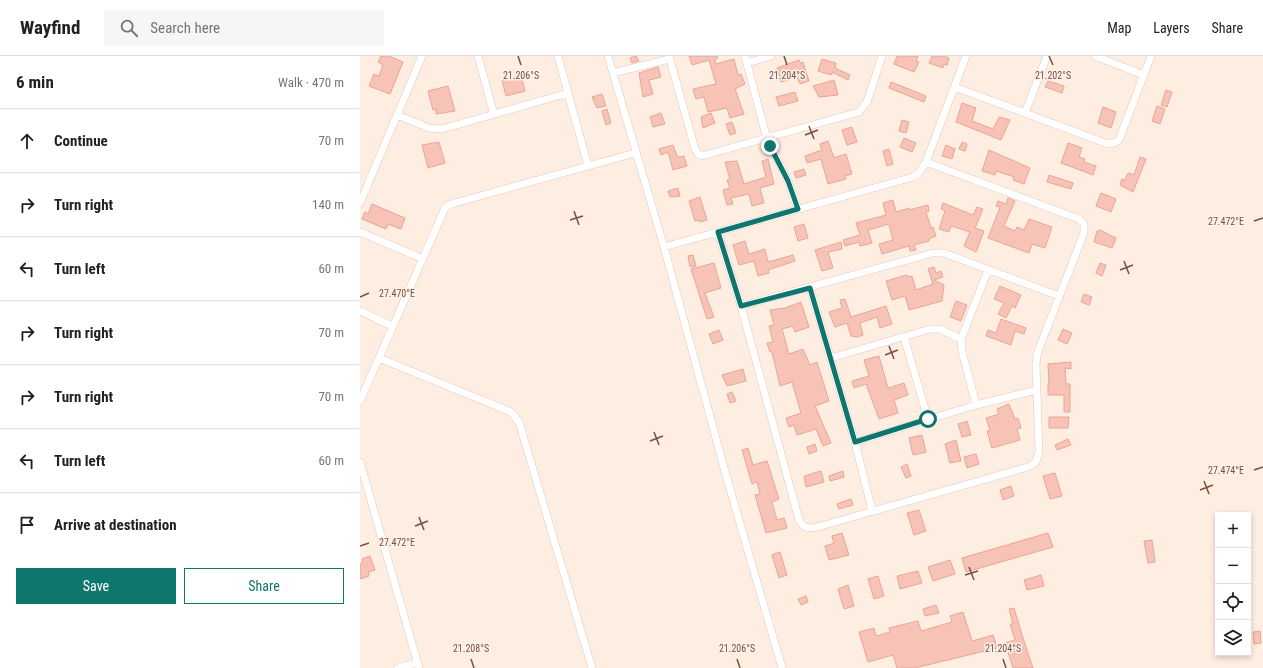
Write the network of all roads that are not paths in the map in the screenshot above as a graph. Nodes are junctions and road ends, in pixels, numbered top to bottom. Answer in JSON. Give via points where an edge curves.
{"nodes":[{"id":1,"x":422,"y":56,"type":"edge"},
{"id":2,"x":478,"y":56,"type":"edge"},
{"id":3,"x":558,"y":56,"type":"edge"},
{"id":4,"x":608,"y":56,"type":"edge"},
{"id":5,"x":771,"y":56,"type":"edge"},
{"id":6,"x":882,"y":56,"type":"edge"},
{"id":7,"x":966,"y":56,"type":"edge"},
{"id":8,"x":1047,"y":56,"type":"edge"},
{"id":9,"x":1095,"y":56,"type":"edge"},
{"id":10,"x":1152,"y":56,"type":"edge"},
{"id":11,"x":669,"y":58,"type":"edge"},
{"id":12,"x":746,"y":59,"type":"edge"},
{"id":13,"x":613,"y":74,"type":"junction"},
{"id":14,"x":1144,"y":75,"type":"junction"},
{"id":15,"x":955,"y":87,"type":"junction"},
{"id":16,"x":568,"y":93,"type":"junction"},
{"id":17,"x":1025,"y":113,"type":"junction"},
{"id":18,"x":494,"y":114,"type":"junction"},
{"id":19,"x":397,"y":115,"type":"junction"},
{"id":20,"x":768,"y":139,"type":"junction"},
{"id":21,"x":635,"y":153,"type":"junction"},
{"id":22,"x":926,"y":162,"type":"junction"},
{"id":23,"x":588,"y":166,"type":"junction"},
{"id":24,"x":360,"y":203,"type":"edge"},
{"id":25,"x":798,"y":209,"type":"junction"},
{"id":26,"x":360,"y":232,"type":"edge"},
{"id":27,"x":718,"y":232,"type":"junction"},
{"id":28,"x":664,"y":246,"type":"junction"},
{"id":29,"x":421,"y":258,"type":"junction"},
{"id":30,"x":988,"y":270,"type":"junction"},
{"id":31,"x":810,"y":288,"type":"junction"},
{"id":32,"x":1059,"y":296,"type":"junction"},
{"id":33,"x":741,"y":306,"type":"junction"},
{"id":34,"x":360,"y":311,"type":"edge"},
{"id":35,"x":392,"y":326,"type":"junction"},
{"id":36,"x":904,"y":337,"type":"junction"},
{"id":37,"x":961,"y":338,"type":"junction"},
{"id":38,"x":379,"y":358,"type":"junction"},
{"id":39,"x":831,"y":358,"type":"junction"},
{"id":40,"x":1037,"y":390,"type":"junction"},
{"id":41,"x":361,"y":396,"type":"edge"},
{"id":42,"x":976,"y":405,"type":"junction"},
{"id":43,"x":928,"y":419,"type":"junction"},
{"id":44,"x":855,"y":442,"type":"junction"},
{"id":45,"x":360,"y":462,"type":"edge"},
{"id":46,"x":872,"y":510,"type":"junction"},
{"id":47,"x":418,"y":665,"type":"edge"},
{"id":48,"x":398,"y":668,"type":"edge"},
{"id":49,"x":592,"y":668,"type":"edge"},
{"id":50,"x":782,"y":668,"type":"edge"}],
"edges":[{"from":1,"to":19,"type":"street"},
{"from":2,"to":18,"type":"street"},
{"from":3,"to":16,"type":"street"},
{"from":4,"to":13,"type":"street"},
{"from":5,"to":12,"type":"street"},
{"from":6,"to":20,"type":"street","via":[[867,102],[859,112]]},
{"from":7,"to":15,"type":"street"},
{"from":8,"to":17,"type":"street"},
{"from":9,"to":14,"type":"street"},
{"from":10,"to":14,"type":"street"},
{"from":11,"to":13,"type":"street"},
{"from":11,"to":20,"type":"street","via":[[698,154],[702,156]]},
{"from":12,"to":20,"type":"street"},
{"from":13,"to":21,"type":"street"},
{"from":14,"to":17,"type":"street","via":[[1119,140],[1114,143],[1108,144]]},
{"from":15,"to":17,"type":"street"},
{"from":15,"to":22,"type":"street"},
{"from":16,"to":18,"type":"street"},
{"from":16,"to":23,"type":"street"},
{"from":18,"to":19,"type":"street","via":[[435,130]]},
{"from":19,"to":24,"type":"street"},
{"from":20,"to":25,"type":"street"},
{"from":21,"to":23,"type":"street"},
{"from":21,"to":28,"type":"street"},
{"from":22,"to":25,"type":"street","via":[[913,177]]},
{"from":22,"to":32,"type":"street","via":[[1079,219],[1084,224],[1084,233]]},
{"from":23,"to":29,"type":"street","via":[[451,204],[441,213]]},
{"from":25,"to":27,"type":"street"},
{"from":26,"to":29,"type":"street"},
{"from":27,"to":28,"type":"street"},
{"from":27,"to":33,"type":"street"},
{"from":28,"to":50,"type":"street","via":[[722,461]]},
{"from":29,"to":35,"type":"street"},
{"from":30,"to":31,"type":"street","via":[[944,253],[934,253]]},
{"from":30,"to":32,"type":"street"},
{"from":30,"to":37,"type":"street"},
{"from":31,"to":33,"type":"street"},
{"from":31,"to":39,"type":"street"},
{"from":32,"to":40,"type":"street","via":[[1038,351]]},
{"from":33,"to":46,"type":"street","via":[[799,520],[806,528],[814,528]]},
{"from":34,"to":35,"type":"street"},
{"from":35,"to":38,"type":"street"},
{"from":36,"to":37,"type":"street","via":[[930,329],[940,329]]},
{"from":36,"to":39,"type":"street"},
{"from":36,"to":43,"type":"street"},
{"from":37,"to":42,"type":"street"},
{"from":38,"to":41,"type":"street"},
{"from":38,"to":49,"type":"street","via":[[511,412],[516,417]]},
{"from":39,"to":44,"type":"street"},
{"from":40,"to":42,"type":"street"},
{"from":40,"to":46,"type":"street","via":[[1039,452],[1036,462],[1028,467]]},
{"from":42,"to":43,"type":"street"},
{"from":43,"to":44,"type":"street"},
{"from":44,"to":46,"type":"street"},
{"from":45,"to":47,"type":"street"},
{"from":47,"to":48,"type":"street"}]}
